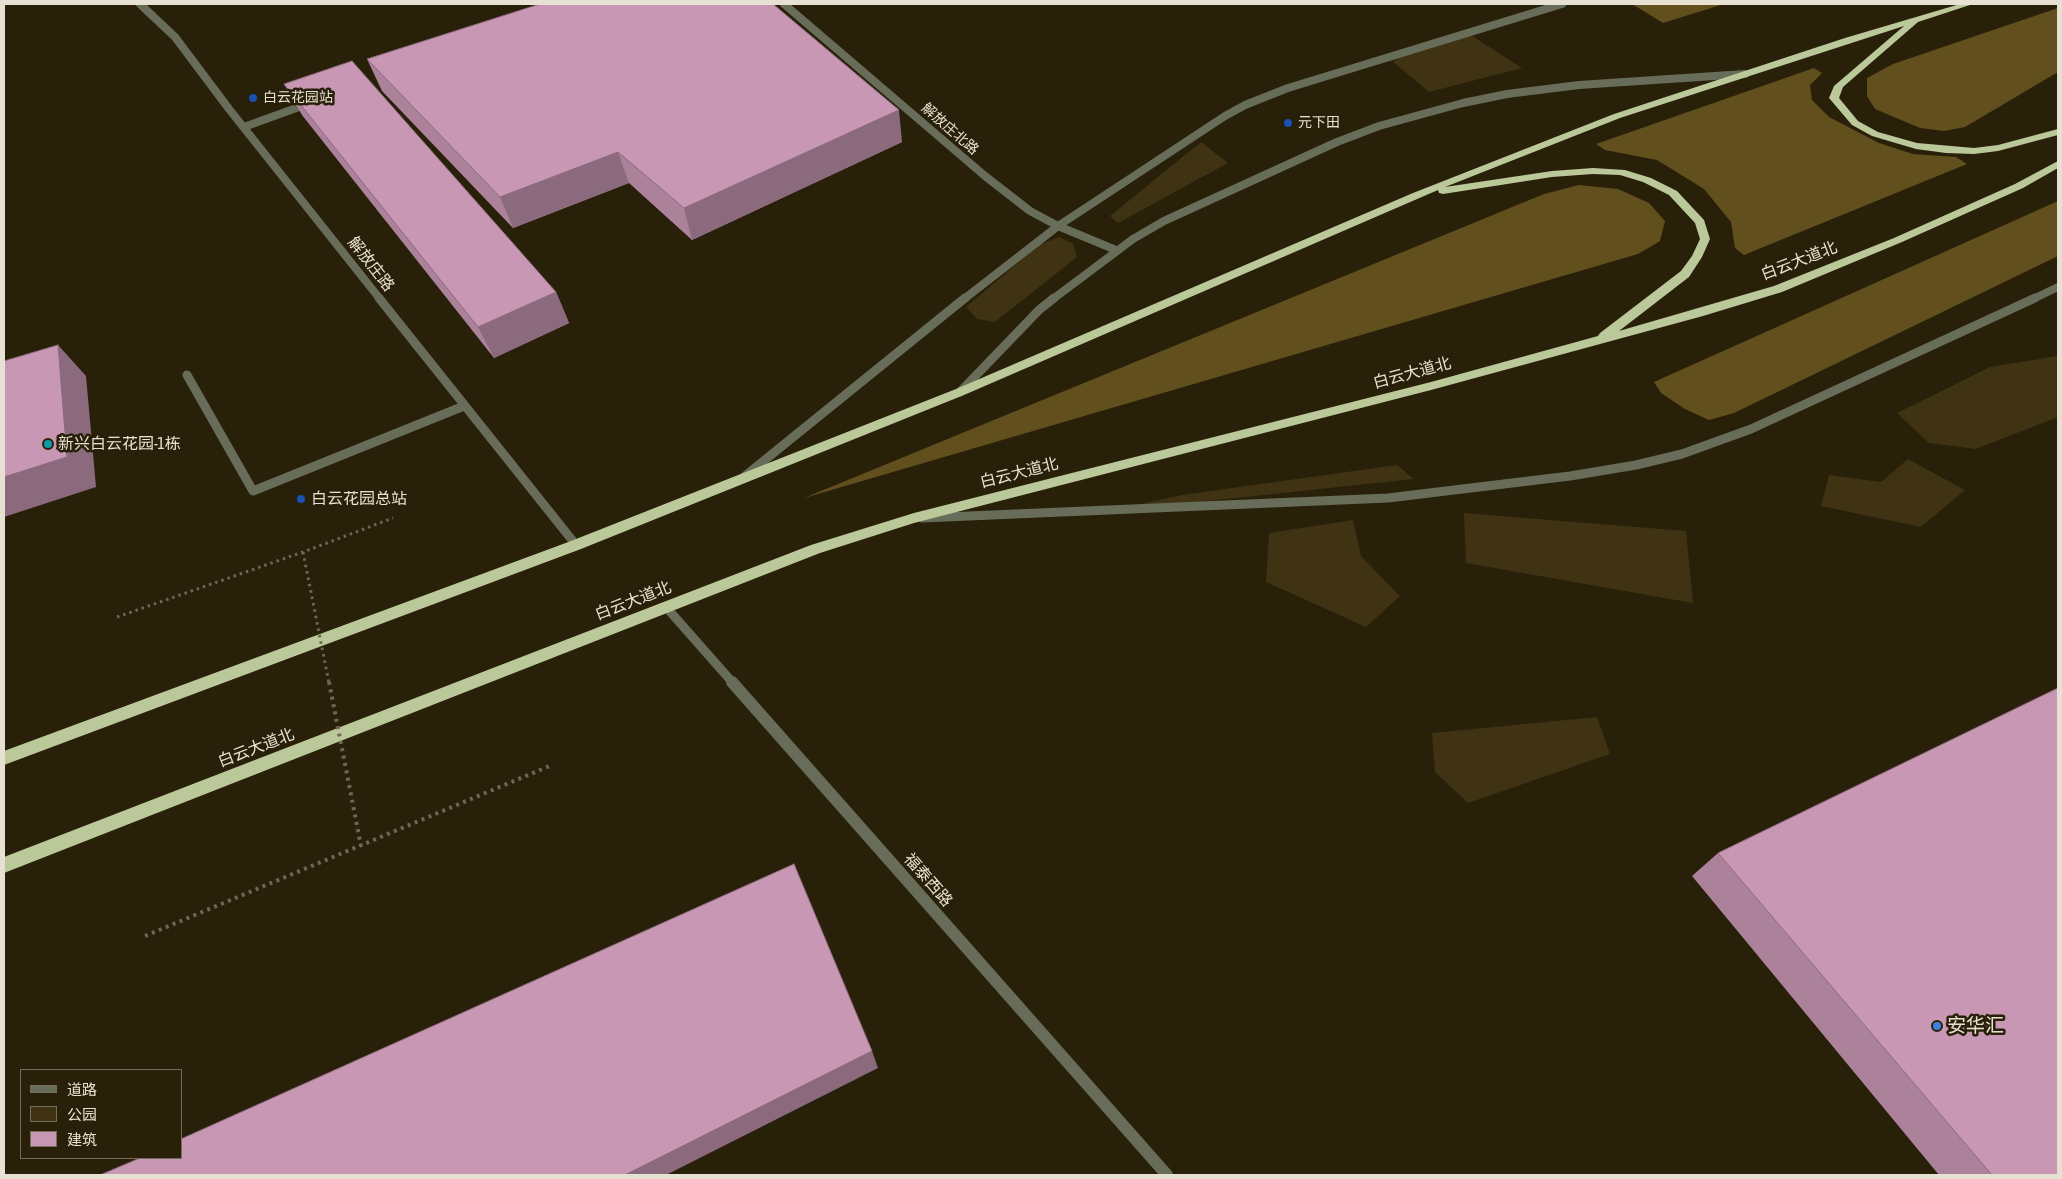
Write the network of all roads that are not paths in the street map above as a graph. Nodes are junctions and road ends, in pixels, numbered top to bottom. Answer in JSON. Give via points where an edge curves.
{"nodes":[{"id":1,"x":140,"y":4,"type":"edge"},
{"id":2,"x":784,"y":4,"type":"edge"},
{"id":3,"x":1562,"y":4,"type":"edge"},
{"id":4,"x":1969,"y":4,"type":"edge"},
{"id":5,"x":1918,"y":18,"type":"junction"},
{"id":6,"x":1745,"y":74,"type":"junction"},
{"id":7,"x":318,"y":100,"type":"edge"},
{"id":8,"x":244,"y":127,"type":"junction"},
{"id":9,"x":2058,"y":132,"type":"edge"},
{"id":10,"x":2058,"y":164,"type":"edge"},
{"id":11,"x":1417,"y":195,"type":"junction"},
{"id":12,"x":1058,"y":226,"type":"junction"},
{"id":13,"x":1116,"y":250,"type":"junction"},
{"id":14,"x":2058,"y":287,"type":"edge"},
{"id":15,"x":1597,"y":341,"type":"junction"},
{"id":16,"x":188,"y":375,"type":"dead end"},
{"id":17,"x":960,"y":392,"type":"junction"},
{"id":18,"x":464,"y":406,"type":"junction"},
{"id":19,"x":744,"y":477,"type":"junction"},
{"id":20,"x":914,"y":518,"type":"junction"},
{"id":21,"x":576,"y":546,"type":"junction"},
{"id":22,"x":666,"y":607,"type":"junction"},
{"id":23,"x":4,"y":758,"type":"edge"},
{"id":24,"x":4,"y":865,"type":"edge"},
{"id":25,"x":1166,"y":1175,"type":"edge"}],
"edges":[{"from":1,"to":8,"type":"street","name":"解放庄路","via":[[175,37]]},
{"from":2,"to":12,"type":"street","name":"解放庄北路","via":[[984,176],[1030,211]]},
{"from":3,"to":12,"type":"street","via":[[1288,88],[1245,105]]},
{"from":4,"to":5,"type":"highway"},
{"from":5,"to":6,"type":"highway"},
{"from":5,"to":9,"type":"highway","via":[[1839,86],[1834,98],[1855,123],[1875,134],[1916,146],[1946,150],[1998,148]]},
{"from":6,"to":11,"type":"highway","via":[[1618,116]]},
{"from":6,"to":13,"type":"street","via":[[1541,90],[1463,103],[1407,118],[1337,142],[1233,188],[1164,221]]},
{"from":7,"to":8,"type":"street"},
{"from":8,"to":18,"type":"street","name":"解放庄路"},
{"from":10,"to":15,"type":"highway","name":"白云大道北","via":[[2019,186],[1934,224],[1778,289]]},
{"from":11,"to":15,"type":"highway","via":[[1543,175],[1593,171],[1620,172],[1647,180],[1673,193],[1700,222],[1705,239],[1697,257],[1666,291]]},
{"from":11,"to":17,"type":"highway"},
{"from":12,"to":13,"type":"street","name":"解放庄北路"},
{"from":12,"to":19,"type":"street","via":[[918,334]]},
{"from":13,"to":17,"type":"street","via":[[1039,310]]},
{"from":14,"to":20,"type":"street","via":[[1751,429],[1682,454],[1636,465],[1388,498]]},
{"from":15,"to":20,"type":"highway","name":"白云大道北"},
{"from":16,"to":18,"type":"street","via":[[253,491]]},
{"from":17,"to":19,"type":"highway"},
{"from":18,"to":21,"type":"street","name":"解放庄路"},
{"from":19,"to":21,"type":"highway"},
{"from":20,"to":22,"type":"highway","name":"白云大道北","via":[[816,549]]},
{"from":21,"to":23,"type":"highway"},
{"from":22,"to":24,"type":"highway","name":"白云大道北"},
{"from":22,"to":25,"type":"street","name":"福泰西路"}]}
